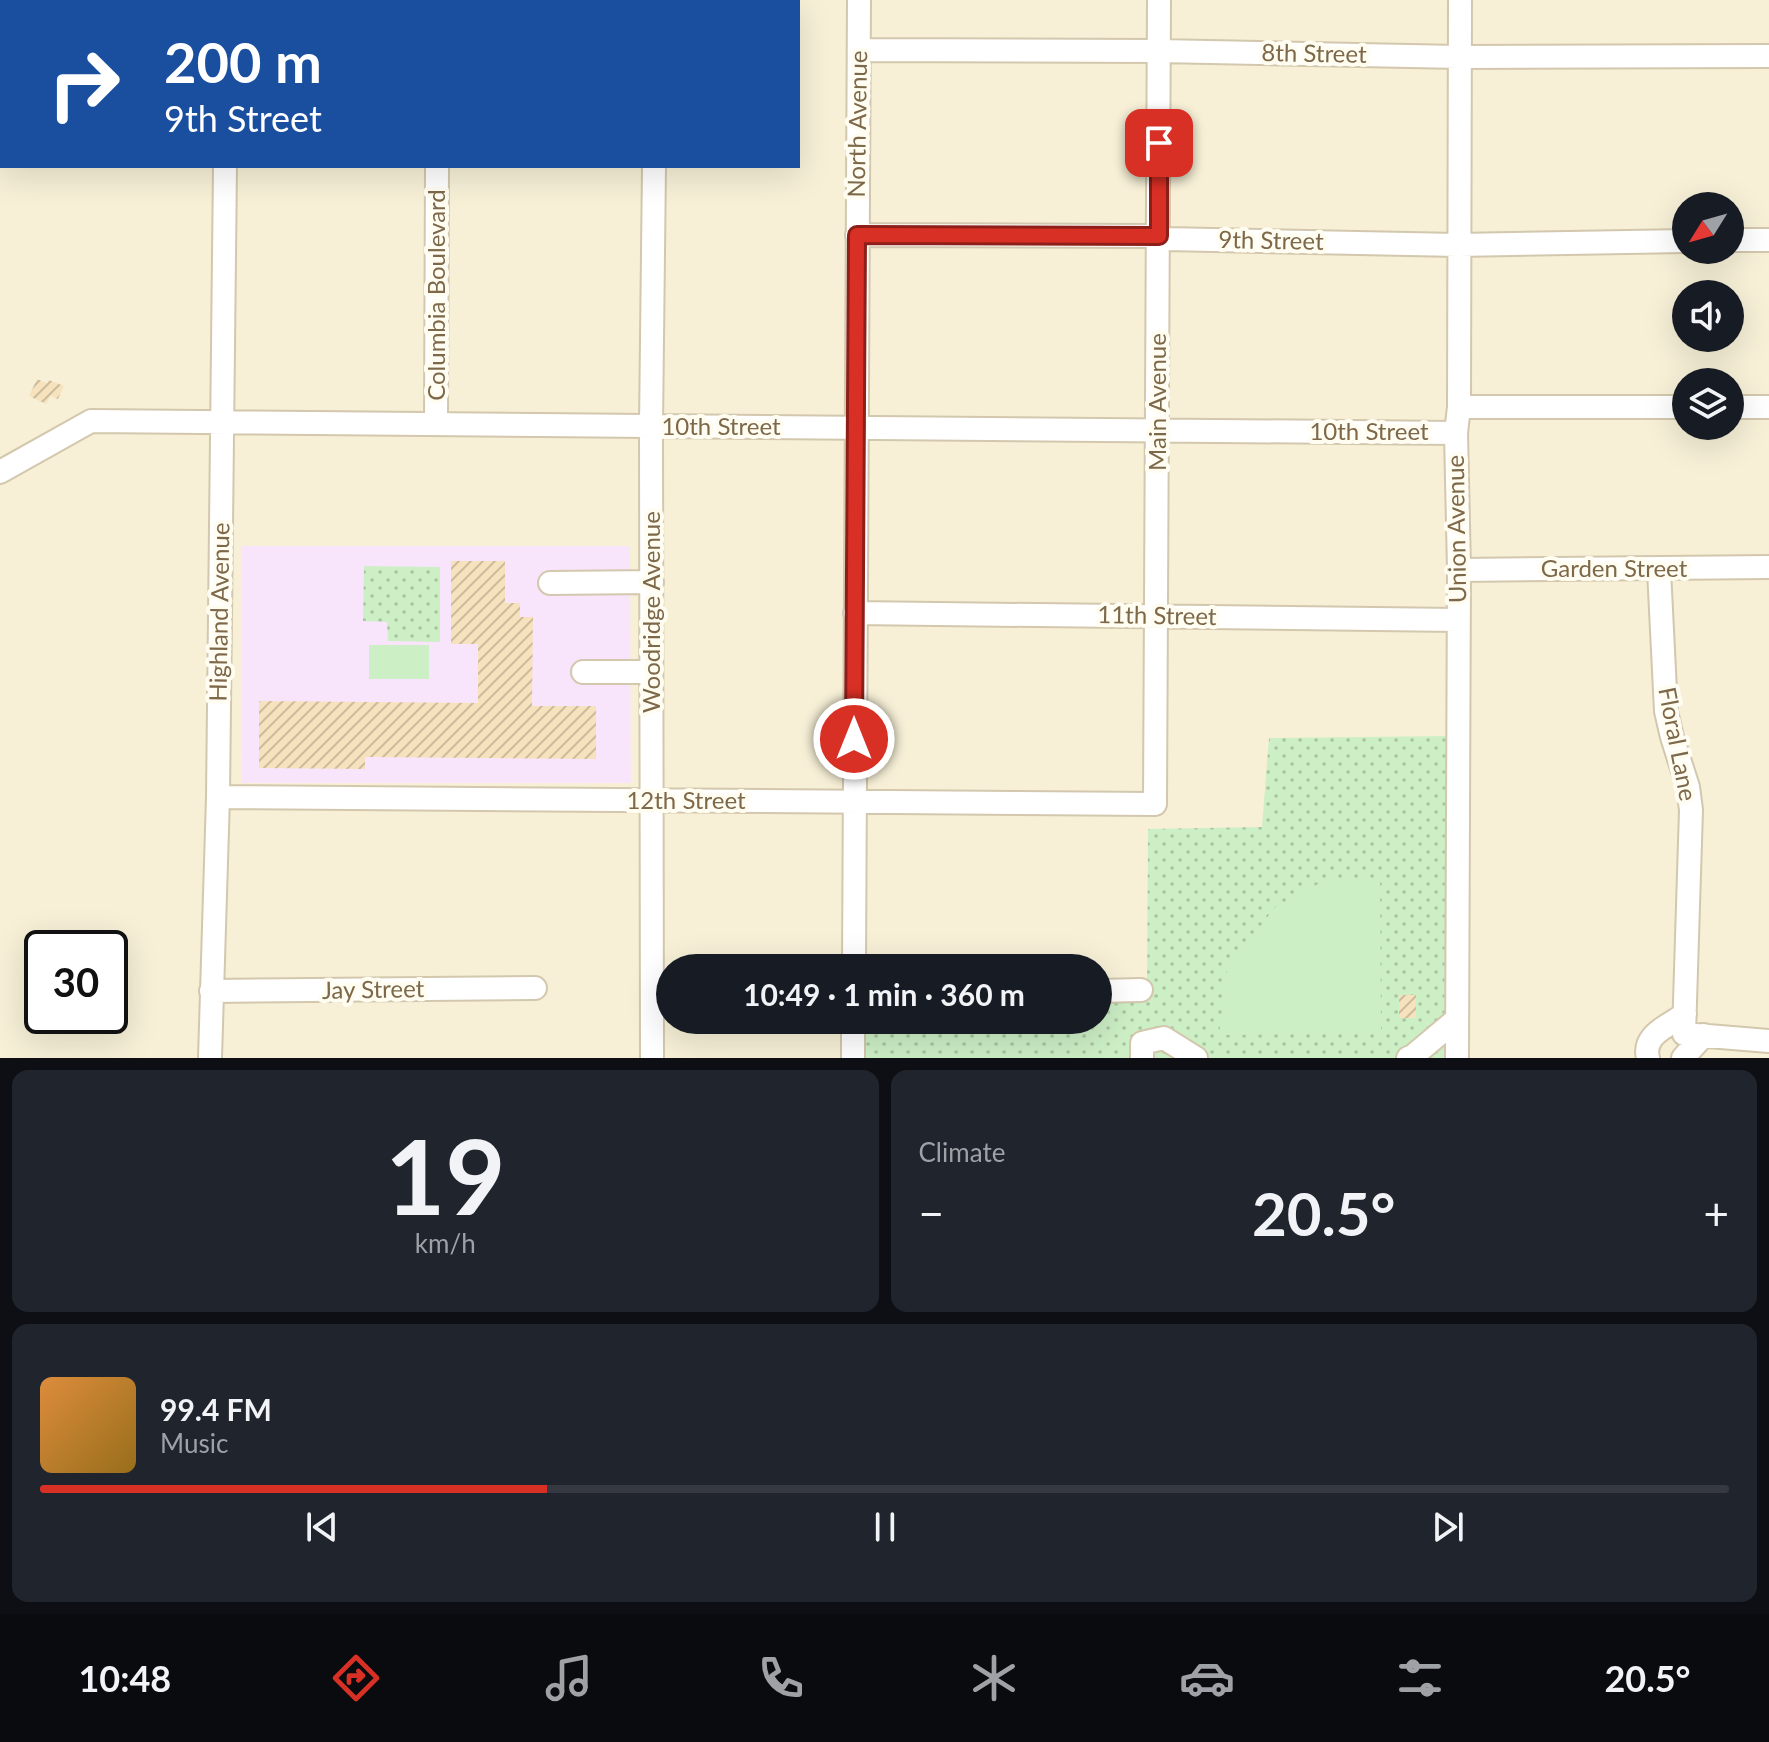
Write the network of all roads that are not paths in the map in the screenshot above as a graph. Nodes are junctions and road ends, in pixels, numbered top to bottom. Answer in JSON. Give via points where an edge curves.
{"nodes":[{"id":1,"x":859,"y":0,"type":"edge"},
{"id":2,"x":1159,"y":0,"type":"edge"},
{"id":3,"x":1460,"y":0,"type":"edge"},
{"id":4,"x":859,"y":50,"type":"junction"},
{"id":5,"x":1159,"y":51,"type":"junction"},
{"id":6,"x":1769,"y":56,"type":"edge"},
{"id":7,"x":1460,"y":57,"type":"junction"},
{"id":8,"x":225,"y":168,"type":"edge"},
{"id":9,"x":437,"y":168,"type":"edge"},
{"id":10,"x":654,"y":168,"type":"edge"},
{"id":11,"x":857,"y":235,"type":"junction"},
{"id":12,"x":1159,"y":236,"type":"junction"},
{"id":13,"x":1744,"y":240,"type":"edge"},
{"id":14,"x":1769,"y":240,"type":"edge"},
{"id":15,"x":1672,"y":241,"type":"edge"},
{"id":16,"x":1458,"y":245,"type":"junction"},
{"id":17,"x":1459,"y":407,"type":"junction"},
{"id":18,"x":1672,"y":407,"type":"edge"},
{"id":19,"x":1744,"y":407,"type":"edge"},
{"id":20,"x":1769,"y":407,"type":"edge"},
{"id":21,"x":222,"y":422,"type":"junction"},
{"id":22,"x":436,"y":424,"type":"junction"},
{"id":23,"x":651,"y":426,"type":"junction"},
{"id":24,"x":855,"y":428,"type":"junction"},
{"id":25,"x":1158,"y":430,"type":"junction"},
{"id":26,"x":1456,"y":433,"type":"junction"},
{"id":27,"x":0,"y":472,"type":"edge"},
{"id":28,"x":1769,"y":567,"type":"edge"},
{"id":29,"x":1459,"y":570,"type":"junction"},
{"id":30,"x":1659,"y":570,"type":"junction"},
{"id":31,"x":652,"y":582,"type":"junction"},
{"id":32,"x":550,"y":583,"type":"dead end"},
{"id":33,"x":855,"y":613,"type":"junction"},
{"id":34,"x":1156,"y":616,"type":"junction"},
{"id":35,"x":1458,"y":620,"type":"junction"},
{"id":36,"x":583,"y":672,"type":"dead end"},
{"id":37,"x":651,"y":672,"type":"junction"},
{"id":38,"x":218,"y":797,"type":"junction"},
{"id":39,"x":652,"y":801,"type":"junction"},
{"id":40,"x":854,"y":803,"type":"junction"},
{"id":41,"x":1155,"y":804,"type":"joint"},
{"id":42,"x":854,"y":954,"type":"edge"},
{"id":43,"x":535,"y":988,"type":"dead end"},
{"id":44,"x":1141,"y":990,"type":"dead end"},
{"id":45,"x":211,"y":991,"type":"junction"},
{"id":46,"x":1112,"y":991,"type":"edge"},
{"id":47,"x":1685,"y":1014,"type":"junction"},
{"id":48,"x":1457,"y":1019,"type":"junction"},
{"id":49,"x":853,"y":1034,"type":"edge"},
{"id":50,"x":1704,"y":1035,"type":"junction"},
{"id":51,"x":1769,"y":1041,"type":"edge"},
{"id":52,"x":1142,"y":1051,"type":"edge"},
{"id":53,"x":210,"y":1058,"type":"edge"},
{"id":54,"x":652,"y":1058,"type":"edge"},
{"id":55,"x":853,"y":1058,"type":"edge"},
{"id":56,"x":1196,"y":1058,"type":"edge"},
{"id":57,"x":1408,"y":1058,"type":"edge"},
{"id":58,"x":1457,"y":1058,"type":"edge"},
{"id":59,"x":1648,"y":1058,"type":"edge"},
{"id":60,"x":1683,"y":1058,"type":"edge"}],
"edges":[{"from":1,"to":4,"type":"street","name":"North Avenue"},
{"from":2,"to":5,"type":"street","name":"Main Avenue"},
{"from":3,"to":7,"type":"street","name":"Union Avenue"},
{"from":4,"to":5,"type":"street","name":"8th Street"},
{"from":4,"to":11,"type":"street","name":"North Avenue"},
{"from":5,"to":7,"type":"street","name":"8th Street"},
{"from":5,"to":12,"type":"street","name":"Main Avenue"},
{"from":6,"to":7,"type":"street","name":"8th Street"},
{"from":7,"to":16,"type":"street","name":"Union Avenue"},
{"from":8,"to":21,"type":"street","name":"Highland Avenue"},
{"from":9,"to":22,"type":"street","name":"Columbia Boulevard"},
{"from":10,"to":23,"type":"street","name":"Woodridge Avenue"},
{"from":11,"to":12,"type":"street","name":"9th Street"},
{"from":11,"to":24,"type":"street","name":"North Avenue"},
{"from":12,"to":16,"type":"street","name":"9th Street"},
{"from":12,"to":25,"type":"street","name":"Main Avenue"},
{"from":13,"to":14,"type":"street"},
{"from":15,"to":16,"type":"street","name":"9th Street"},
{"from":16,"to":17,"type":"street","name":"Union Avenue"},
{"from":17,"to":18,"type":"street","name":"10th Street"},
{"from":17,"to":26,"type":"street","name":"Union Avenue"},
{"from":19,"to":20,"type":"street"},
{"from":21,"to":22,"type":"street","name":"10th Street"},
{"from":21,"to":27,"type":"street","name":"10th Street","via":[[91,421]]},
{"from":21,"to":38,"type":"street","name":"Highland Avenue"},
{"from":22,"to":23,"type":"street","name":"10th Street"},
{"from":23,"to":24,"type":"street","name":"10th Street"},
{"from":23,"to":31,"type":"street","name":"Woodridge Avenue"},
{"from":24,"to":25,"type":"street","name":"10th Street"},
{"from":24,"to":33,"type":"street","name":"North Avenue"},
{"from":25,"to":26,"type":"street","name":"10th Street"},
{"from":25,"to":34,"type":"street","name":"Main Avenue"},
{"from":26,"to":29,"type":"street","name":"Union Avenue"},
{"from":28,"to":30,"type":"street","name":"Garden Street"},
{"from":29,"to":30,"type":"street","name":"Garden Street"},
{"from":29,"to":35,"type":"street","name":"Union Avenue"},
{"from":30,"to":47,"type":"street","name":"Floral Lane","via":[[1666,711],[1691,810]]},
{"from":31,"to":32,"type":"street"},
{"from":31,"to":37,"type":"street","name":"Woodridge Avenue"},
{"from":33,"to":34,"type":"street","name":"11th Street"},
{"from":33,"to":40,"type":"street","name":"North Avenue"},
{"from":34,"to":35,"type":"street","name":"11th Street"},
{"from":34,"to":41,"type":"street","name":"Main Avenue"},
{"from":35,"to":48,"type":"street","name":"Union Avenue"},
{"from":36,"to":37,"type":"street"},
{"from":37,"to":39,"type":"street","name":"Woodridge Avenue"},
{"from":38,"to":39,"type":"street","name":"12th Street"},
{"from":38,"to":45,"type":"street","name":"Highland Avenue"},
{"from":39,"to":40,"type":"street","name":"12th Street"},
{"from":39,"to":54,"type":"street","name":"Woodridge Avenue"},
{"from":40,"to":41,"type":"street","name":"12th Street"},
{"from":40,"to":42,"type":"street","name":"North Avenue"},
{"from":43,"to":45,"type":"street","name":"Jay Street"},
{"from":44,"to":46,"type":"street"},
{"from":45,"to":53,"type":"street","name":"Highland Avenue"},
{"from":47,"to":50,"type":"street","via":[[1684,1034]]},
{"from":47,"to":59,"type":"street","via":[[1651,1038]]},
{"from":48,"to":57,"type":"street"},
{"from":48,"to":58,"type":"street","name":"Union Avenue"},
{"from":49,"to":55,"type":"street"},
{"from":50,"to":51,"type":"street"},
{"from":50,"to":60,"type":"street"},
{"from":52,"to":56,"type":"street","via":[[1164,1038]]}]}
